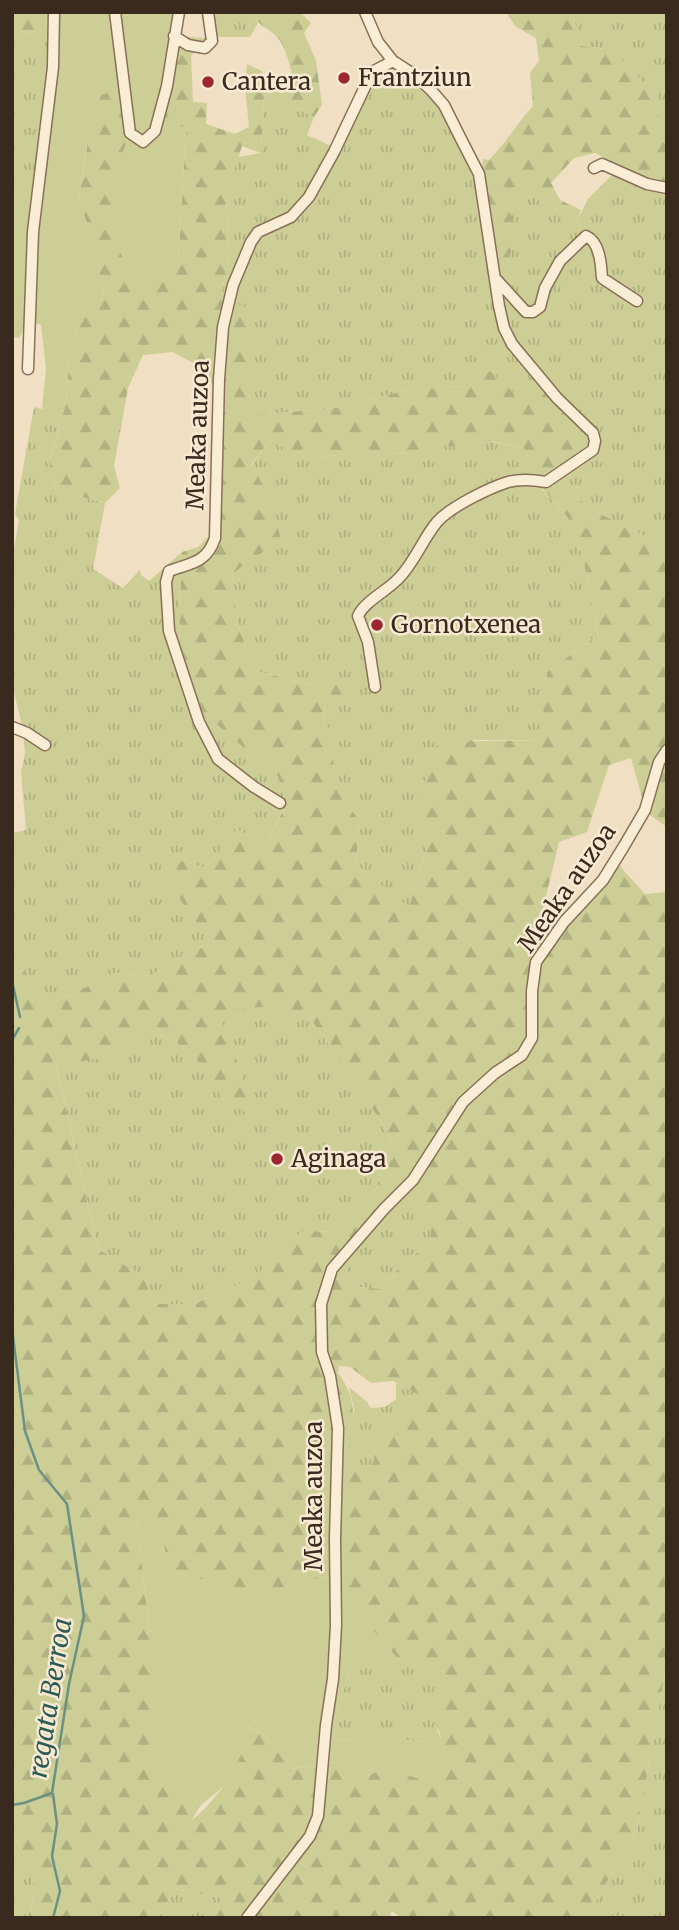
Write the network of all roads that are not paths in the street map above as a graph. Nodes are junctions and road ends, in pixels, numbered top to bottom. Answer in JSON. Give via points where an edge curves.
{"nodes":[{"id":1,"x":54,"y":12,"type":"edge"},
{"id":2,"x":114,"y":12,"type":"edge"},
{"id":3,"x":179,"y":12,"type":"edge"},
{"id":4,"x":208,"y":12,"type":"edge"},
{"id":5,"x":365,"y":12,"type":"edge"},
{"id":6,"x":174,"y":36,"type":"junction"},
{"id":7,"x":393,"y":61,"type":"junction"},
{"id":8,"x":594,"y":168,"type":"dead end"},
{"id":9,"x":667,"y":187,"type":"edge"},
{"id":10,"x":494,"y":278,"type":"junction"},
{"id":11,"x":637,"y":302,"type":"dead end"},
{"id":12,"x":28,"y":369,"type":"dead end"},
{"id":13,"x":375,"y":687,"type":"dead end"},
{"id":14,"x":12,"y":727,"type":"edge"},
{"id":15,"x":45,"y":745,"type":"dead end"},
{"id":16,"x":667,"y":750,"type":"edge"},
{"id":17,"x":280,"y":803,"type":"dead end"},
{"id":18,"x":247,"y":1918,"type":"edge"}],
"edges":[{"from":1,"to":12,"type":"street","via":[[53,67],[33,232]]},
{"from":2,"to":6,"type":"street","via":[[130,133],[143,142],[156,131]]},
{"from":3,"to":6,"type":"street"},
{"from":4,"to":6,"type":"street","via":[[212,41],[205,48]]},
{"from":5,"to":7,"type":"street","via":[[378,42]]},
{"from":7,"to":10,"type":"street","via":[[416,76],[444,105],[479,174]]},
{"from":7,"to":17,"type":"street","name":"Meaka auzoa","via":[[372,72],[309,197],[291,218],[258,232],[251,242],[233,285],[223,327],[215,538],[211,551],[201,560],[169,571],[166,582],[169,631],[199,722],[218,759]]},
{"from":8,"to":9,"type":"street","via":[[602,164],[647,184]]},
{"from":10,"to":11,"type":"street","via":[[526,312],[533,312],[540,307],[560,261],[586,236],[596,245],[602,278]]},
{"from":10,"to":13,"type":"street","via":[[504,328],[512,344],[596,441],[593,450],[546,482],[509,482],[439,521],[399,579],[362,607],[358,616],[368,642]]},
{"from":14,"to":15,"type":"street"},
{"from":16,"to":18,"type":"street","name":"Meaka auzoa","via":[[645,810],[603,880],[564,922],[536,962],[531,1038],[522,1055],[463,1102],[413,1180],[332,1269],[321,1304],[322,1352],[338,1428],[336,1625],[318,1816],[310,1836]]}]}
